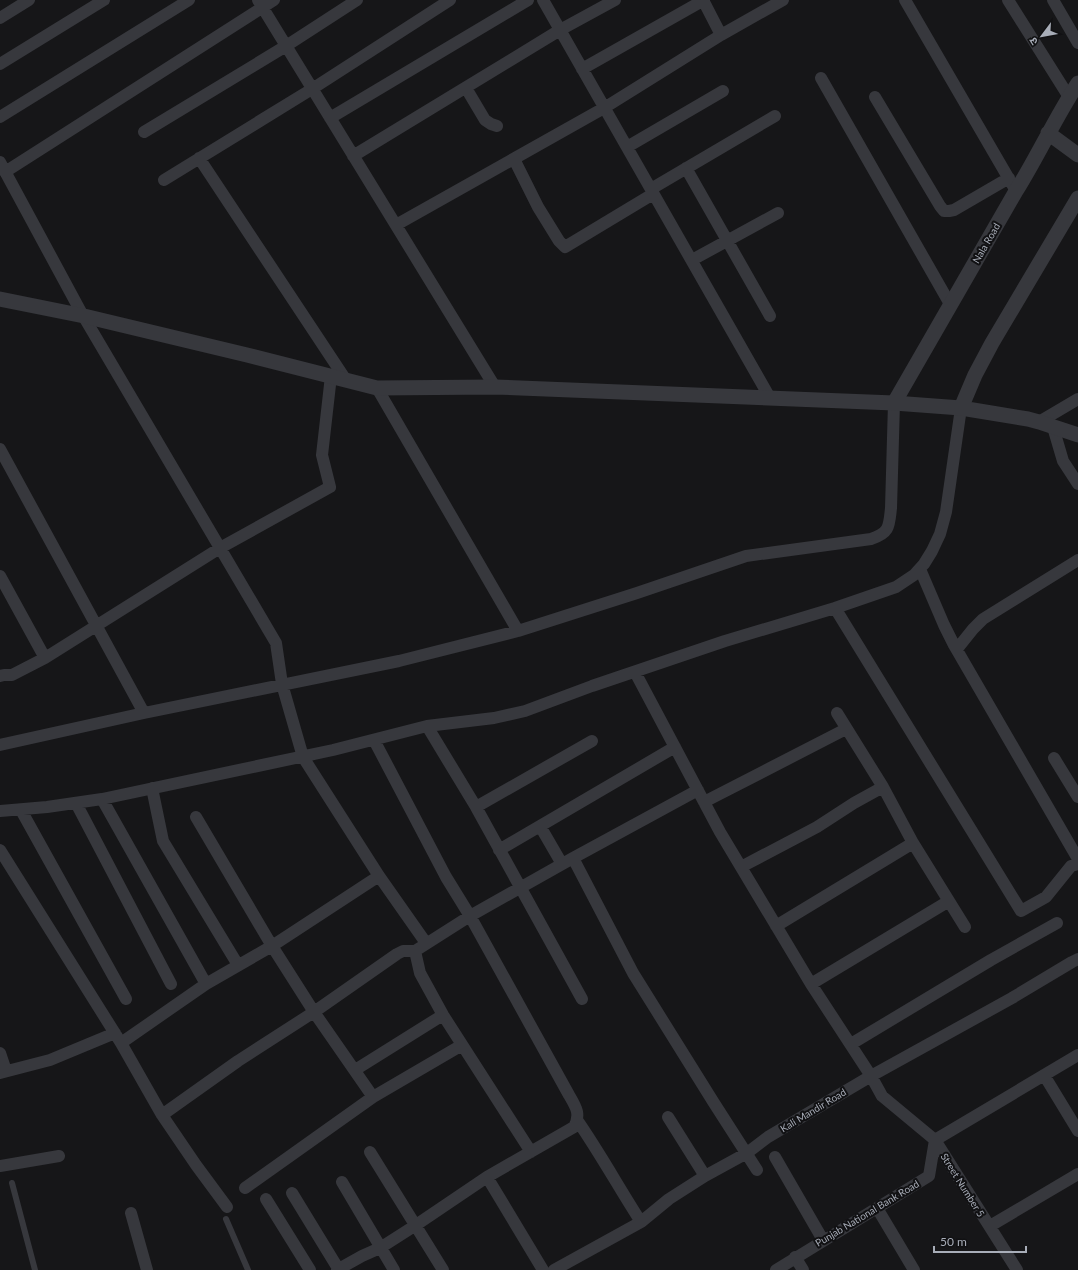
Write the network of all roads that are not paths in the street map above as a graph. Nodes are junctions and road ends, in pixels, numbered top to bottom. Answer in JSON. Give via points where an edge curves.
{"nodes":[{"id":1,"x":29,"y":0,"type":"edge"},
{"id":2,"x":104,"y":0,"type":"edge"},
{"id":3,"x":189,"y":0,"type":"edge"},
{"id":4,"x":274,"y":0,"type":"edge"},
{"id":5,"x":357,"y":0,"type":"edge"},
{"id":6,"x":450,"y":0,"type":"edge"},
{"id":7,"x":528,"y":0,"type":"edge"},
{"id":8,"x":543,"y":0,"type":"edge"},
{"id":9,"x":615,"y":0,"type":"edge"},
{"id":10,"x":703,"y":0,"type":"edge"},
{"id":11,"x":782,"y":0,"type":"edge"},
{"id":12,"x":905,"y":0,"type":"edge"},
{"id":13,"x":1008,"y":0,"type":"edge"},
{"id":14,"x":1053,"y":0,"type":"edge"},
{"id":15,"x":260,"y":4,"type":"edge"},
{"id":16,"x":0,"y":18,"type":"edge"},
{"id":17,"x":560,"y":30,"type":"junction"},
{"id":18,"x":721,"y":35,"type":"junction"},
{"id":19,"x":1078,"y":43,"type":"edge"},
{"id":20,"x":286,"y":46,"type":"junction"},
{"id":21,"x":0,"y":64,"type":"edge"},
{"id":22,"x":582,"y":69,"type":"junction"},
{"id":23,"x":821,"y":78,"type":"dead end"},
{"id":24,"x":1078,"y":83,"type":"edge"},
{"id":25,"x":466,"y":88,"type":"junction"},
{"id":26,"x":312,"y":89,"type":"junction"},
{"id":27,"x":722,"y":91,"type":"dead end"},
{"id":28,"x":1069,"y":96,"type":"junction"},
{"id":29,"x":875,"y":97,"type":"dead end"},
{"id":30,"x":604,"y":108,"type":"junction"},
{"id":31,"x":775,"y":116,"type":"dead end"},
{"id":32,"x":0,"y":117,"type":"edge"},
{"id":33,"x":330,"y":118,"type":"junction"},
{"id":34,"x":497,"y":126,"type":"dead end"},
{"id":35,"x":144,"y":132,"type":"dead end"},
{"id":36,"x":1052,"y":136,"type":"junction"},
{"id":37,"x":627,"y":147,"type":"junction"},
{"id":38,"x":1078,"y":155,"type":"edge"},
{"id":39,"x":353,"y":156,"type":"junction"},
{"id":40,"x":199,"y":158,"type":"junction"},
{"id":41,"x":514,"y":159,"type":"junction"},
{"id":42,"x":3,"y":167,"type":"edge"},
{"id":43,"x":686,"y":168,"type":"junction"},
{"id":44,"x":164,"y":180,"type":"dead end"},
{"id":45,"x":1012,"y":184,"type":"junction"},
{"id":46,"x":650,"y":189,"type":"junction"},
{"id":47,"x":1077,"y":204,"type":"edge"},
{"id":48,"x":778,"y":213,"type":"dead end"},
{"id":49,"x":396,"y":225,"type":"junction"},
{"id":50,"x":728,"y":240,"type":"junction"},
{"id":51,"x":692,"y":260,"type":"junction"},
{"id":52,"x":0,"y":299,"type":"edge"},
{"id":53,"x":950,"y":304,"type":"junction"},
{"id":54,"x":84,"y":316,"type":"junction"},
{"id":55,"x":770,"y":316,"type":"dead end"},
{"id":56,"x":338,"y":378,"type":"junction"},
{"id":57,"x":495,"y":387,"type":"junction"},
{"id":58,"x":377,"y":388,"type":"junction"},
{"id":59,"x":770,"y":398,"type":"junction"},
{"id":60,"x":1078,"y":399,"type":"edge"},
{"id":61,"x":899,"y":404,"type":"junction"},
{"id":62,"x":957,"y":408,"type":"junction"},
{"id":63,"x":1039,"y":422,"type":"junction"},
{"id":64,"x":1053,"y":427,"type":"junction"},
{"id":65,"x":1078,"y":435,"type":"edge"},
{"id":66,"x":0,"y":449,"type":"edge"},
{"id":67,"x":1078,"y":484,"type":"edge"},
{"id":68,"x":220,"y":548,"type":"junction"},
{"id":69,"x":1078,"y":560,"type":"edge"},
{"id":70,"x":920,"y":569,"type":"junction"},
{"id":71,"x":0,"y":576,"type":"edge"},
{"id":72,"x":835,"y":608,"type":"junction"},
{"id":73,"x":97,"y":625,"type":"junction"},
{"id":74,"x":518,"y":631,"type":"junction"},
{"id":75,"x":957,"y":649,"type":"junction"},
{"id":76,"x":45,"y":658,"type":"junction"},
{"id":77,"x":634,"y":672,"type":"junction"},
{"id":78,"x":1,"y":673,"type":"edge"},
{"id":79,"x":282,"y":684,"type":"junction"},
{"id":80,"x":144,"y":712,"type":"junction"},
{"id":81,"x":837,"y":713,"type":"dead end"},
{"id":82,"x":427,"y":726,"type":"junction"},
{"id":83,"x":846,"y":729,"type":"junction"},
{"id":84,"x":374,"y":740,"type":"junction"},
{"id":85,"x":592,"y":741,"type":"dead end"},
{"id":86,"x":0,"y":745,"type":"edge"},
{"id":87,"x":675,"y":747,"type":"junction"},
{"id":88,"x":303,"y":757,"type":"junction"},
{"id":89,"x":1054,"y":758,"type":"dead end"},
{"id":90,"x":883,"y":787,"type":"junction"},
{"id":91,"x":152,"y":788,"type":"junction"},
{"id":92,"x":698,"y":790,"type":"junction"},
{"id":93,"x":1078,"y":798,"type":"edge"},
{"id":94,"x":102,"y":799,"type":"junction"},
{"id":95,"x":704,"y":802,"type":"junction"},
{"id":96,"x":76,"y":803,"type":"junction"},
{"id":97,"x":476,"y":807,"type":"junction"},
{"id":98,"x":21,"y":810,"type":"junction"},
{"id":99,"x":0,"y":812,"type":"edge"},
{"id":100,"x":196,"y":817,"type":"dead end"},
{"id":101,"x":540,"y":826,"type":"junction"},
{"id":102,"x":913,"y":843,"type":"junction"},
{"id":103,"x":0,"y":850,"type":"edge"},
{"id":104,"x":499,"y":850,"type":"junction"},
{"id":105,"x":572,"y":858,"type":"junction"},
{"id":106,"x":1078,"y":859,"type":"edge"},
{"id":107,"x":562,"y":864,"type":"junction"},
{"id":108,"x":1078,"y":864,"type":"edge"},
{"id":109,"x":741,"y":867,"type":"junction"},
{"id":110,"x":379,"y":876,"type":"junction"},
{"id":111,"x":520,"y":888,"type":"junction"},
{"id":112,"x":949,"y":901,"type":"junction"},
{"id":113,"x":470,"y":916,"type":"junction"},
{"id":114,"x":1057,"y":923,"type":"dead end"},
{"id":115,"x":776,"y":926,"type":"junction"},
{"id":116,"x":965,"y":927,"type":"dead end"},
{"id":117,"x":426,"y":943,"type":"junction"},
{"id":118,"x":272,"y":946,"type":"junction"},
{"id":119,"x":415,"y":951,"type":"junction"},
{"id":120,"x":1078,"y":959,"type":"edge"},
{"id":121,"x":238,"y":966,"type":"junction"},
{"id":122,"x":171,"y":984,"type":"dead end"},
{"id":123,"x":206,"y":984,"type":"junction"},
{"id":124,"x":811,"y":984,"type":"junction"},
{"id":125,"x":126,"y":999,"type":"dead end"},
{"id":126,"x":582,"y":999,"type":"dead end"},
{"id":127,"x":314,"y":1012,"type":"junction"},
{"id":128,"x":443,"y":1015,"type":"junction"},
{"id":129,"x":118,"y":1038,"type":"junction"},
{"id":130,"x":851,"y":1044,"type":"junction"},
{"id":131,"x":462,"y":1045,"type":"junction"},
{"id":132,"x":0,"y":1053,"type":"edge"},
{"id":133,"x":1078,"y":1054,"type":"edge"},
{"id":134,"x":355,"y":1070,"type":"junction"},
{"id":135,"x":3,"y":1072,"type":"edge"},
{"id":136,"x":1044,"y":1074,"type":"junction"},
{"id":137,"x":871,"y":1076,"type":"junction"},
{"id":138,"x":373,"y":1097,"type":"junction"},
{"id":139,"x":162,"y":1115,"type":"junction"},
{"id":140,"x":668,"y":1117,"type":"dead end"},
{"id":141,"x":577,"y":1120,"type":"junction"},
{"id":142,"x":1078,"y":1131,"type":"edge"},
{"id":143,"x":935,"y":1140,"type":"junction"},
{"id":144,"x":370,"y":1152,"type":"dead end"},
{"id":145,"x":531,"y":1152,"type":"junction"},
{"id":146,"x":747,"y":1153,"type":"junction"},
{"id":147,"x":59,"y":1156,"type":"dead end"},
{"id":148,"x":775,"y":1157,"type":"dead end"},
{"id":149,"x":0,"y":1166,"type":"edge"},
{"id":150,"x":757,"y":1170,"type":"dead end"},
{"id":151,"x":1078,"y":1174,"type":"edge"},
{"id":152,"x":705,"y":1176,"type":"junction"},
{"id":153,"x":487,"y":1177,"type":"junction"},
{"id":154,"x":342,"y":1182,"type":"dead end"},
{"id":155,"x":12,"y":1183,"type":"dead end"},
{"id":156,"x":245,"y":1188,"type":"dead end"},
{"id":157,"x":292,"y":1193,"type":"dead end"},
{"id":158,"x":266,"y":1199,"type":"dead end"},
{"id":159,"x":877,"y":1208,"type":"junction"},
{"id":160,"x":131,"y":1213,"type":"dead end"},
{"id":161,"x":227,"y":1213,"type":"joint"},
{"id":162,"x":641,"y":1222,"type":"junction"},
{"id":163,"x":416,"y":1225,"type":"junction"},
{"id":164,"x":990,"y":1226,"type":"junction"},
{"id":165,"x":823,"y":1240,"type":"junction"},
{"id":166,"x":380,"y":1248,"type":"junction"},
{"id":167,"x":795,"y":1257,"type":"junction"},
{"id":168,"x":35,"y":1270,"type":"edge"},
{"id":169,"x":147,"y":1270,"type":"edge"},
{"id":170,"x":248,"y":1270,"type":"edge"},
{"id":171,"x":310,"y":1270,"type":"edge"},
{"id":172,"x":338,"y":1270,"type":"edge"},
{"id":173,"x":394,"y":1270,"type":"edge"},
{"id":174,"x":443,"y":1270,"type":"edge"},
{"id":175,"x":544,"y":1270,"type":"edge"},
{"id":176,"x":554,"y":1270,"type":"edge"},
{"id":177,"x":776,"y":1270,"type":"edge"},
{"id":178,"x":802,"y":1270,"type":"edge"},
{"id":179,"x":914,"y":1270,"type":"edge"},
{"id":180,"x":1017,"y":1270,"type":"edge"}],
"edges":[{"from":1,"to":16,"type":"street"},
{"from":2,"to":21,"type":"street"},
{"from":3,"to":32,"type":"street"},
{"from":4,"to":15,"type":"street"},
{"from":5,"to":20,"type":"street"},
{"from":6,"to":26,"type":"street"},
{"from":7,"to":33,"type":"street"},
{"from":8,"to":17,"type":"street"},
{"from":9,"to":17,"type":"street"},
{"from":10,"to":18,"type":"street"},
{"from":10,"to":22,"type":"street"},
{"from":11,"to":18,"type":"street"},
{"from":12,"to":45,"type":"street"},
{"from":13,"to":28,"type":"street"},
{"from":14,"to":19,"type":"street"},
{"from":15,"to":20,"type":"street"},
{"from":15,"to":42,"type":"street"},
{"from":17,"to":22,"type":"street"},
{"from":17,"to":25,"type":"street"},
{"from":18,"to":30,"type":"street"},
{"from":20,"to":26,"type":"street"},
{"from":20,"to":35,"type":"street"},
{"from":22,"to":30,"type":"street"},
{"from":23,"to":53,"type":"street"},
{"from":24,"to":28,"type":"street","name":"Nala Road"},
{"from":25,"to":34,"type":"street","via":[[485,120]]},
{"from":25,"to":39,"type":"street"},
{"from":26,"to":33,"type":"street"},
{"from":26,"to":40,"type":"street"},
{"from":27,"to":37,"type":"street"},
{"from":28,"to":36,"type":"street","name":"Nala Road"},
{"from":29,"to":45,"type":"street","via":[[944,211],[954,210]]},
{"from":30,"to":37,"type":"street"},
{"from":30,"to":41,"type":"street"},
{"from":31,"to":43,"type":"street"},
{"from":33,"to":39,"type":"street"},
{"from":36,"to":38,"type":"street"},
{"from":36,"to":45,"type":"street","name":"Nala Road","via":[[1031,167]]},
{"from":37,"to":46,"type":"street"},
{"from":39,"to":49,"type":"street"},
{"from":40,"to":44,"type":"street"},
{"from":40,"to":56,"type":"street"},
{"from":41,"to":46,"type":"street","via":[[538,207],[565,247],[653,194]]},
{"from":41,"to":49,"type":"street"},
{"from":42,"to":54,"type":"street"},
{"from":43,"to":46,"type":"street"},
{"from":43,"to":50,"type":"street"},
{"from":45,"to":53,"type":"street","name":"Nala Road"},
{"from":46,"to":51,"type":"street"},
{"from":47,"to":62,"type":"street","via":[[992,343]]},
{"from":48,"to":50,"type":"street"},
{"from":49,"to":57,"type":"street"},
{"from":50,"to":51,"type":"street"},
{"from":50,"to":55,"type":"street"},
{"from":51,"to":59,"type":"street"},
{"from":52,"to":54,"type":"street"},
{"from":53,"to":61,"type":"street","name":"Nala Road"},
{"from":54,"to":56,"type":"street"},
{"from":54,"to":68,"type":"street"},
{"from":56,"to":58,"type":"street"},
{"from":56,"to":68,"type":"street","via":[[322,455],[330,487]]},
{"from":57,"to":58,"type":"street"},
{"from":57,"to":59,"type":"street"},
{"from":58,"to":74,"type":"street"},
{"from":59,"to":61,"type":"street"},
{"from":60,"to":63,"type":"street"},
{"from":61,"to":62,"type":"street"},
{"from":61,"to":74,"type":"street","via":[[889,523],[887,530],[880,536],[746,556]]},
{"from":62,"to":63,"type":"street"},
{"from":62,"to":70,"type":"street","via":[[946,512],[940,534]]},
{"from":63,"to":64,"type":"street"},
{"from":64,"to":65,"type":"street"},
{"from":64,"to":67,"type":"street","via":[[1064,461]]},
{"from":66,"to":73,"type":"street"},
{"from":68,"to":73,"type":"street"},
{"from":68,"to":79,"type":"street","via":[[276,643]]},
{"from":69,"to":75,"type":"street","via":[[983,619]]},
{"from":70,"to":72,"type":"street","via":[[896,587]]},
{"from":70,"to":75,"type":"street"},
{"from":71,"to":76,"type":"street"},
{"from":72,"to":77,"type":"street","via":[[724,641]]},
{"from":72,"to":108,"type":"street","via":[[1021,911],[1046,897],[1071,866]]},
{"from":73,"to":76,"type":"street"},
{"from":73,"to":80,"type":"street"},
{"from":74,"to":79,"type":"street","via":[[399,661]]},
{"from":75,"to":106,"type":"street"},
{"from":76,"to":78,"type":"street","via":[[12,675]]},
{"from":77,"to":82,"type":"street","via":[[525,711],[494,718]]},
{"from":77,"to":87,"type":"street","name":"Street Number 5"},
{"from":79,"to":80,"type":"street"},
{"from":79,"to":88,"type":"street"},
{"from":80,"to":86,"type":"street"},
{"from":81,"to":83,"type":"street"},
{"from":82,"to":84,"type":"street"},
{"from":82,"to":97,"type":"street"},
{"from":83,"to":90,"type":"street"},
{"from":83,"to":95,"type":"street"},
{"from":84,"to":88,"type":"street"},
{"from":84,"to":113,"type":"street","via":[[446,877]]},
{"from":85,"to":97,"type":"street"},
{"from":87,"to":92,"type":"street","name":"Street Number 5"},
{"from":87,"to":101,"type":"street"},
{"from":88,"to":91,"type":"street"},
{"from":88,"to":110,"type":"street"},
{"from":89,"to":93,"type":"street"},
{"from":90,"to":102,"type":"street"},
{"from":90,"to":109,"type":"street","via":[[817,827]]},
{"from":91,"to":94,"type":"street"},
{"from":91,"to":121,"type":"street","via":[[163,841]]},
{"from":92,"to":95,"type":"street","name":"Street Number 5"},
{"from":92,"to":105,"type":"street"},
{"from":94,"to":96,"type":"street"},
{"from":94,"to":123,"type":"street"},
{"from":95,"to":109,"type":"street","name":"Street Number 5"},
{"from":96,"to":98,"type":"street"},
{"from":96,"to":122,"type":"street"},
{"from":97,"to":104,"type":"street"},
{"from":98,"to":99,"type":"street"},
{"from":98,"to":125,"type":"street"},
{"from":100,"to":118,"type":"street"},
{"from":101,"to":104,"type":"street"},
{"from":101,"to":107,"type":"street"},
{"from":102,"to":112,"type":"street"},
{"from":102,"to":115,"type":"street"},
{"from":103,"to":129,"type":"street"},
{"from":104,"to":111,"type":"street"},
{"from":105,"to":107,"type":"street"},
{"from":105,"to":146,"type":"street","via":[[633,973]]},
{"from":107,"to":111,"type":"street"},
{"from":109,"to":115,"type":"street","name":"Street Number 5"},
{"from":110,"to":117,"type":"street"},
{"from":110,"to":118,"type":"street"},
{"from":111,"to":113,"type":"street"},
{"from":111,"to":126,"type":"street"},
{"from":112,"to":116,"type":"street"},
{"from":112,"to":124,"type":"street"},
{"from":113,"to":117,"type":"street"},
{"from":113,"to":141,"type":"street","via":[[577,1110]]},
{"from":114,"to":130,"type":"street","via":[[990,960]]},
{"from":115,"to":124,"type":"street","name":"Street Number 5"},
{"from":117,"to":119,"type":"street"},
{"from":118,"to":121,"type":"street"},
{"from":118,"to":127,"type":"street"},
{"from":119,"to":127,"type":"street","via":[[397,954]]},
{"from":119,"to":128,"type":"street","via":[[420,974]]},
{"from":120,"to":137,"type":"street","name":"Kali Mandir Road"},
{"from":121,"to":123,"type":"street"},
{"from":123,"to":129,"type":"street"},
{"from":124,"to":130,"type":"street","name":"Street Number 5"},
{"from":127,"to":134,"type":"street"},
{"from":127,"to":139,"type":"street","via":[[238,1061]]},
{"from":128,"to":131,"type":"street"},
{"from":128,"to":134,"type":"street"},
{"from":129,"to":135,"type":"street"},
{"from":129,"to":139,"type":"street"},
{"from":130,"to":137,"type":"street","name":"Street Number 5"},
{"from":131,"to":138,"type":"street"},
{"from":131,"to":145,"type":"street"},
{"from":132,"to":135,"type":"street"},
{"from":133,"to":136,"type":"street"},
{"from":134,"to":138,"type":"street"},
{"from":136,"to":142,"type":"street"},
{"from":136,"to":143,"type":"street"},
{"from":137,"to":143,"type":"street","name":"Street Number 5","via":[[882,1096]]},
{"from":137,"to":146,"type":"street","name":"Kali Mandir Road","via":[[768,1137]]},
{"from":138,"to":156,"type":"street"},
{"from":139,"to":161,"type":"street"},
{"from":140,"to":152,"type":"street"},
{"from":141,"to":145,"type":"street","via":[[574,1127]]},
{"from":141,"to":162,"type":"street"},
{"from":143,"to":159,"type":"street","name":"Punjab National Bank Road","via":[[929,1176]]},
{"from":143,"to":164,"type":"street","name":"Street Number 5"},
{"from":144,"to":163,"type":"street"},
{"from":145,"to":153,"type":"street"},
{"from":146,"to":150,"type":"street"},
{"from":146,"to":152,"type":"street","name":"Kali Mandir Road"},
{"from":147,"to":149,"type":"street"},
{"from":148,"to":165,"type":"street"},
{"from":151,"to":164,"type":"street"},
{"from":152,"to":162,"type":"street","name":"Kali Mandir Road","via":[[669,1199]]},
{"from":153,"to":163,"type":"street"},
{"from":153,"to":175,"type":"street"},
{"from":154,"to":166,"type":"street"},
{"from":155,"to":168,"type":"lane"},
{"from":157,"to":172,"type":"street"},
{"from":158,"to":171,"type":"street"},
{"from":159,"to":165,"type":"street","name":"Punjab National Bank Road"},
{"from":159,"to":179,"type":"street"},
{"from":160,"to":169,"type":"street"},
{"from":161,"to":170,"type":"lane"},
{"from":162,"to":176,"type":"street","name":"Kali Mandir Road"},
{"from":163,"to":166,"type":"street"},
{"from":163,"to":174,"type":"street"},
{"from":164,"to":180,"type":"street","name":"Street Number 5"},
{"from":165,"to":167,"type":"street","name":"Punjab National Bank Road"},
{"from":166,"to":172,"type":"street"},
{"from":166,"to":173,"type":"street"},
{"from":167,"to":177,"type":"street","name":"Punjab National Bank Road"},
{"from":167,"to":178,"type":"street"}]}
